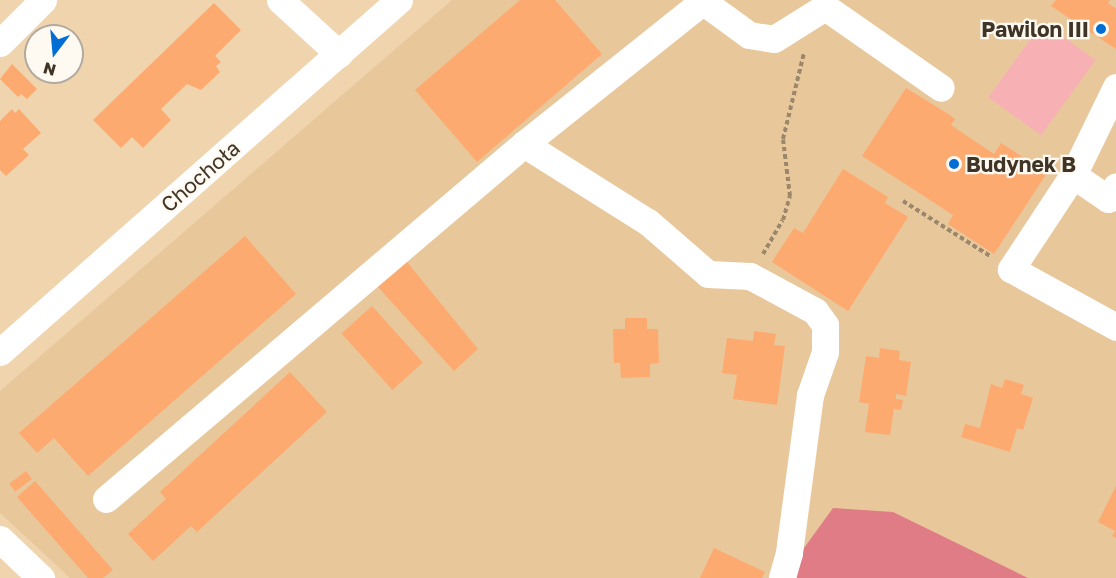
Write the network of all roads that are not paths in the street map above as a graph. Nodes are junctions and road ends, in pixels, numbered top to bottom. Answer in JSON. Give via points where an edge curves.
{"nodes":[{"id":1,"x":43,"y":0,"type":"edge"},
{"id":2,"x":280,"y":0,"type":"edge"},
{"id":3,"x":399,"y":0,"type":"edge"},
{"id":4,"x":702,"y":1,"type":"edge"},
{"id":5,"x":829,"y":3,"type":"edge"},
{"id":6,"x":0,"y":43,"type":"edge"},
{"id":7,"x":339,"y":54,"type":"junction"},
{"id":8,"x":1116,"y":87,"type":"edge"},
{"id":9,"x":941,"y":88,"type":"dead end"},
{"id":10,"x":524,"y":144,"type":"junction"},
{"id":11,"x":1073,"y":175,"type":"junction"},
{"id":12,"x":1113,"y":196,"type":"edge"},
{"id":13,"x":1116,"y":327,"type":"edge"},
{"id":14,"x":0,"y":352,"type":"edge"},
{"id":15,"x":106,"y":499,"type":"dead end"},
{"id":16,"x":0,"y":539,"type":"edge"},
{"id":17,"x":42,"y":578,"type":"edge"},
{"id":18,"x":782,"y":578,"type":"edge"}],
"edges":[{"from":1,"to":6,"type":"street"},
{"from":2,"to":7,"type":"street"},
{"from":3,"to":7,"type":"street","name":"Chochoła"},
{"from":4,"to":5,"type":"street","via":[[749,35],[774,39]]},
{"from":4,"to":10,"type":"street"},
{"from":5,"to":9,"type":"street"},
{"from":7,"to":14,"type":"street","name":"Chochoła"},
{"from":8,"to":11,"type":"street"},
{"from":10,"to":15,"type":"street"},
{"from":10,"to":18,"type":"street","via":[[648,222],[708,274],[750,276],[815,311],[825,325],[825,352],[810,395],[789,554]]},
{"from":11,"to":12,"type":"street"},
{"from":11,"to":13,"type":"street","via":[[1011,269]]},
{"from":16,"to":17,"type":"street"}]}
